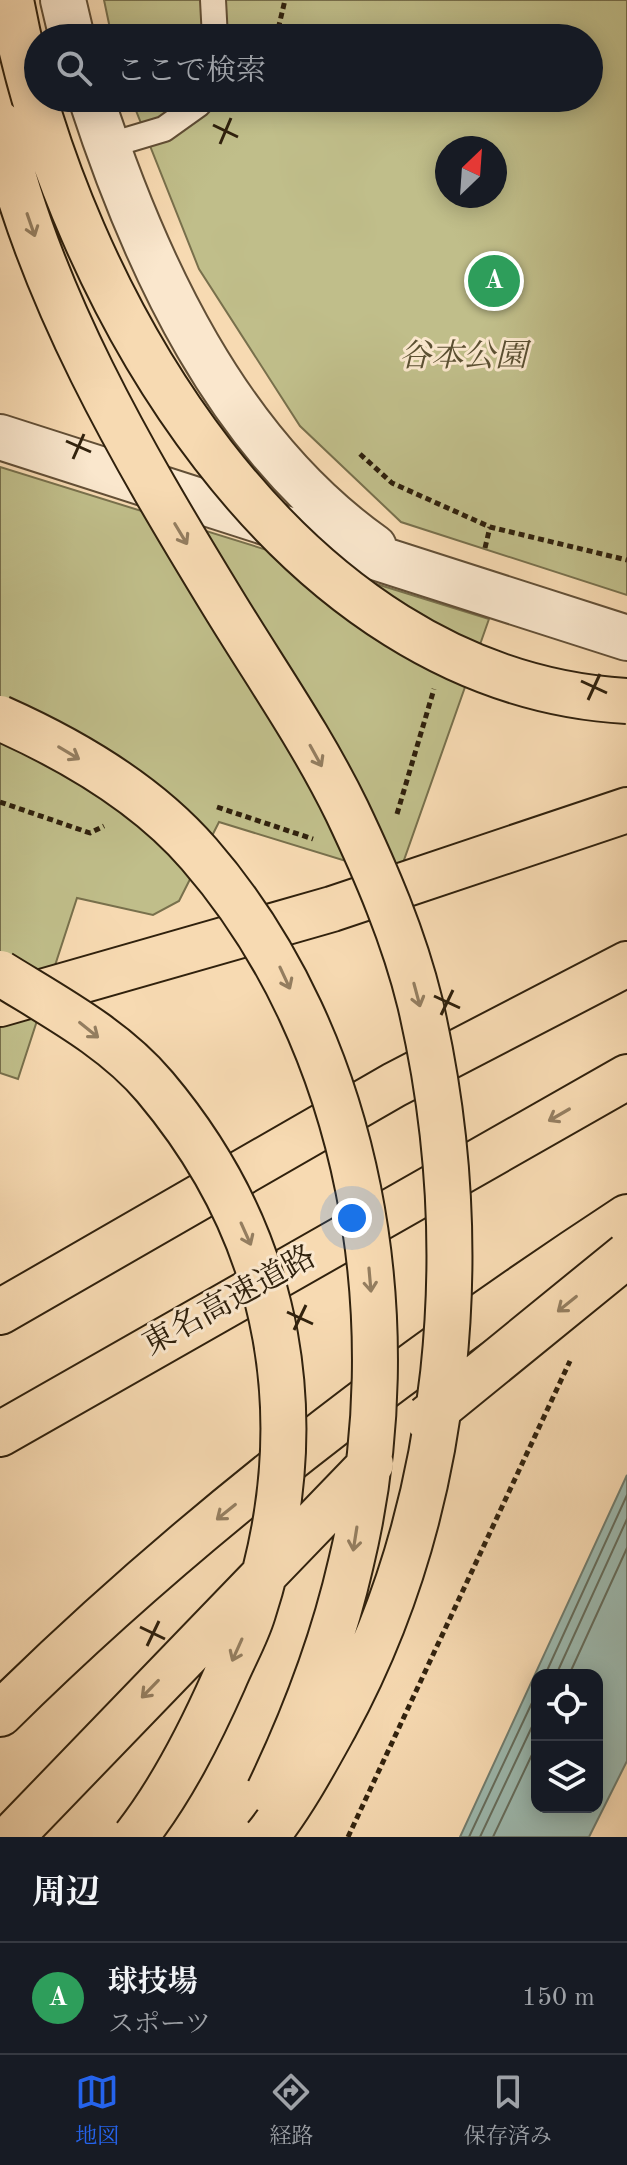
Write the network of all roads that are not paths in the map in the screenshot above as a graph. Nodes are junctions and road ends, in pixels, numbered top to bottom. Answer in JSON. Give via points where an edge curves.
{"nodes":[{"id":1,"x":11,"y":0,"type":"edge"},
{"id":2,"x":63,"y":0,"type":"edge"},
{"id":3,"x":213,"y":0,"type":"edge"},
{"id":4,"x":69,"y":24,"type":"edge"},
{"id":5,"x":214,"y":24,"type":"edge"},
{"id":6,"x":24,"y":64,"type":"edge"},
{"id":7,"x":42,"y":112,"type":"edge"},
{"id":8,"x":96,"y":112,"type":"edge"},
{"id":9,"x":188,"y":112,"type":"edge"},
{"id":10,"x":0,"y":124,"type":"edge"},
{"id":11,"x":107,"y":146,"type":"junction"},
{"id":12,"x":0,"y":437,"type":"edge"},
{"id":13,"x":392,"y":560,"type":"junction"},
{"id":14,"x":627,"y":638,"type":"edge"},
{"id":15,"x":627,"y":701,"type":"edge"},
{"id":16,"x":0,"y":718,"type":"edge"},
{"id":17,"x":627,"y":810,"type":"edge"},
{"id":18,"x":627,"y":964,"type":"edge"},
{"id":19,"x":0,"y":973,"type":"edge"},
{"id":20,"x":0,"y":1004,"type":"edge"},
{"id":21,"x":627,"y":1077,"type":"edge"},
{"id":22,"x":627,"y":1217,"type":"edge"},
{"id":23,"x":627,"y":1255,"type":"edge"},
{"id":24,"x":0,"y":1312,"type":"edge"},
{"id":25,"x":0,"y":1434,"type":"edge"},
{"id":26,"x":0,"y":1714,"type":"edge"},
{"id":27,"x":11,"y":1837,"type":"edge"},
{"id":28,"x":135,"y":1837,"type":"edge"},
{"id":29,"x":246,"y":1837,"type":"edge"},
{"id":30,"x":266,"y":1837,"type":"edge"}],
"edges":[{"from":1,"to":6,"type":"highway","bridge":true},
{"from":2,"to":4,"type":"street"},
{"from":3,"to":5,"type":"lane"},
{"from":7,"to":15,"type":"highway","bridge":true,"via":[[104,278],[138,344],[178,409],[258,507],[326,575],[427,643],[518,681]]},
{"from":8,"to":11,"type":"street"},
{"from":9,"to":11,"type":"lane","via":[[164,129]]},
{"from":10,"to":30,"type":"highway","one_way":true,"bridge":true,"via":[[47,272],[82,351],[177,528],[346,809],[402,945],[419,1000],[440,1112],[448,1207],[446,1321],[430,1461],[413,1540],[387,1620],[351,1697]]},
{"from":11,"to":13,"type":"street","via":[[203,358],[297,478],[360,538]]},
{"from":12,"to":13,"type":"street"},
{"from":13,"to":14,"type":"street"},
{"from":16,"to":29,"type":"highway","one_way":true,"bridge":true,"via":[[43,737],[123,786],[198,852],[275,957],[320,1054],[354,1167],[370,1276],[374,1354],[372,1434],[352,1562],[293,1741]]},
{"from":17,"to":20,"type":"highway","bridge":true,"via":[[332,909]]},
{"from":18,"to":24,"type":"highway","via":[[394,1085]]},
{"from":19,"to":28,"type":"highway","one_way":true,"bridge":true,"via":[[83,1024],[153,1085],[202,1152],[248,1236],[277,1332],[286,1419],[276,1513],[253,1614],[205,1722]]},
{"from":21,"to":25,"type":"highway","name":"東名高速道路","one_way":true},
{"from":22,"to":26,"type":"highway","one_way":true,"bridge":true,"via":[[372,1392],[189,1543]]},
{"from":23,"to":27,"type":"highway","one_way":true,"bridge":true,"via":[[360,1473]]}]}
